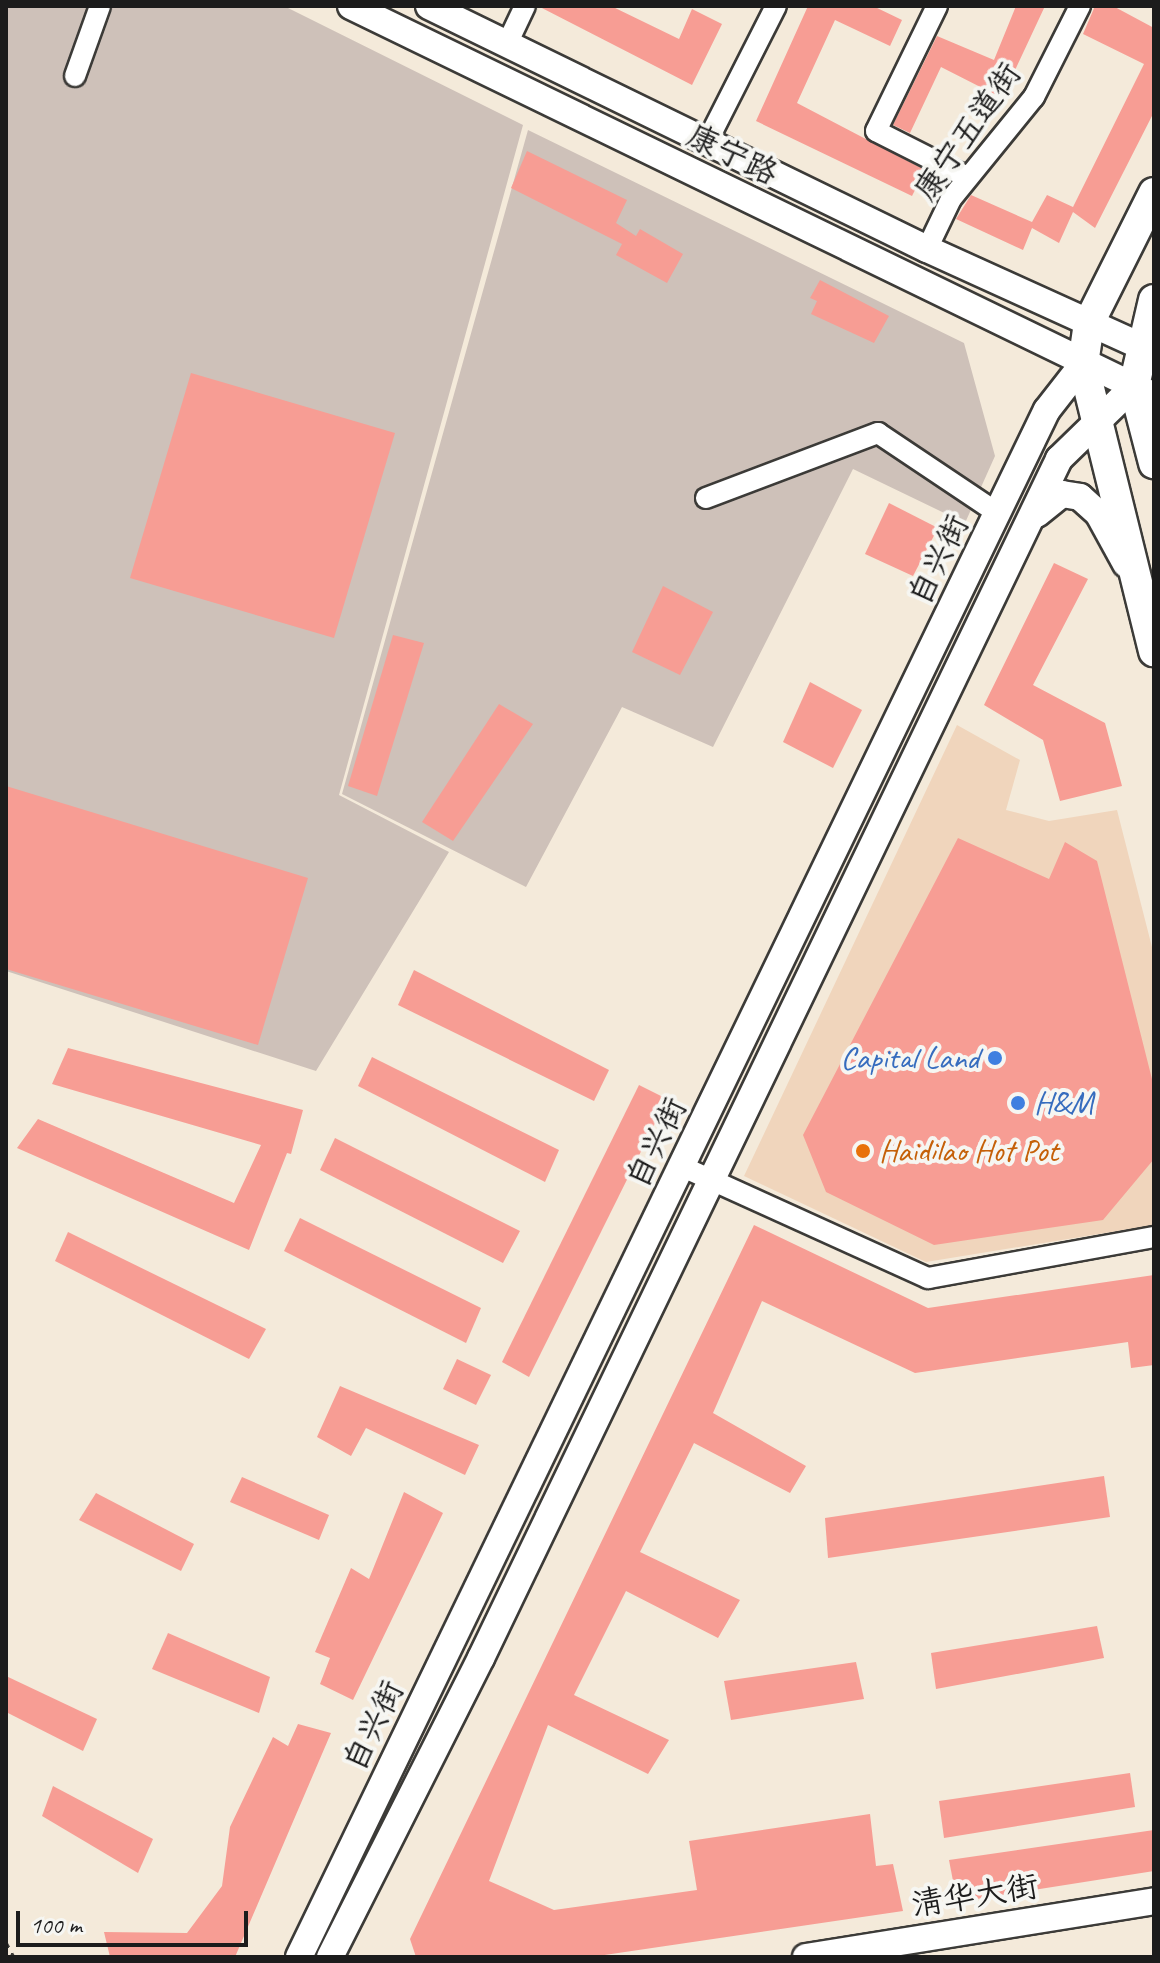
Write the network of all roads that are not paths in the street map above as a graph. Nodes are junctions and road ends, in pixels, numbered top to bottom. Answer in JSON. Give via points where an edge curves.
{"nodes":[{"id":1,"x":100,"y":6,"type":"edge"},
{"id":2,"x":351,"y":6,"type":"edge"},
{"id":3,"x":429,"y":6,"type":"edge"},
{"id":4,"x":525,"y":6,"type":"edge"},
{"id":5,"x":776,"y":6,"type":"edge"},
{"id":6,"x":937,"y":6,"type":"edge"},
{"id":7,"x":1080,"y":6,"type":"edge"},
{"id":8,"x":507,"y":44,"type":"junction"},
{"id":9,"x":75,"y":76,"type":"dead end"},
{"id":10,"x":708,"y":140,"type":"junction"},
{"id":11,"x":967,"y":177,"type":"junction"},
{"id":12,"x":1154,"y":193,"type":"edge"},
{"id":13,"x":927,"y":249,"type":"junction"},
{"id":14,"x":1154,"y":300,"type":"edge"},
{"id":15,"x":1089,"y":323,"type":"junction"},
{"id":16,"x":1147,"y":348,"type":"edge"},
{"id":17,"x":1083,"y":364,"type":"junction"},
{"id":18,"x":1144,"y":391,"type":"edge"},
{"id":19,"x":1095,"y":424,"type":"junction"},
{"id":20,"x":1154,"y":463,"type":"edge"},
{"id":21,"x":706,"y":498,"type":"dead end"},
{"id":22,"x":999,"y":514,"type":"junction"},
{"id":23,"x":1023,"y":533,"type":"junction"},
{"id":24,"x":1136,"y":580,"type":"junction"},
{"id":25,"x":1154,"y":651,"type":"edge"},
{"id":26,"x":683,"y":1167,"type":"junction"},
{"id":27,"x":711,"y":1180,"type":"junction"},
{"id":28,"x":1154,"y":1237,"type":"edge"},
{"id":29,"x":1154,"y":1901,"type":"edge"},
{"id":30,"x":1154,"y":1918,"type":"edge"},
{"id":31,"x":299,"y":1957,"type":"edge"},
{"id":32,"x":330,"y":1957,"type":"edge"},
{"id":33,"x":806,"y":1957,"type":"edge"},
{"id":34,"x":906,"y":1957,"type":"edge"}],
"edges":[{"from":1,"to":9,"type":"street"},
{"from":2,"to":17,"type":"main road","name":"康宁路"},
{"from":3,"to":8,"type":"main road","name":"康宁路"},
{"from":4,"to":8,"type":"street"},
{"from":5,"to":10,"type":"street"},
{"from":6,"to":11,"type":"street","via":[[876,131]]},
{"from":7,"to":11,"type":"street","name":"康宁五道街","via":[[1034,97]]},
{"from":8,"to":10,"type":"main road","name":"康宁路"},
{"from":10,"to":13,"type":"main road","name":"康宁路"},
{"from":11,"to":13,"type":"street","name":"康宁五道街"},
{"from":12,"to":15,"type":"highway"},
{"from":13,"to":15,"type":"main road","name":"康宁路"},
{"from":14,"to":16,"type":"highway"},
{"from":15,"to":16,"type":"main road","name":"康宁路"},
{"from":15,"to":17,"type":"highway"},
{"from":16,"to":18,"type":"highway"},
{"from":17,"to":18,"type":"main road","name":"康宁路"},
{"from":17,"to":19,"type":"highway"},
{"from":17,"to":22,"type":"main road","name":"自兴街","via":[[1047,410]]},
{"from":18,"to":19,"type":"main road","name":"自兴街"},
{"from":18,"to":20,"type":"highway"},
{"from":19,"to":23,"type":"main road","name":"自兴街","via":[[1059,459]]},
{"from":19,"to":24,"type":"highway"},
{"from":21,"to":22,"type":"street","via":[[878,433]]},
{"from":22,"to":26,"type":"main road","name":"自兴街"},
{"from":23,"to":24,"type":"main road","via":[[1044,505],[1062,494],[1080,497],[1098,513]]},
{"from":23,"to":27,"type":"main road","name":"自兴街"},
{"from":24,"to":25,"type":"highway"},
{"from":26,"to":27,"type":"street"},
{"from":26,"to":31,"type":"main road","name":"自兴街"},
{"from":27,"to":28,"type":"street","via":[[928,1278]]},
{"from":27,"to":32,"type":"main road","name":"自兴街"},
{"from":29,"to":33,"type":"main road","name":"清华大街"},
{"from":30,"to":34,"type":"main road","name":"清华大街"}]}
